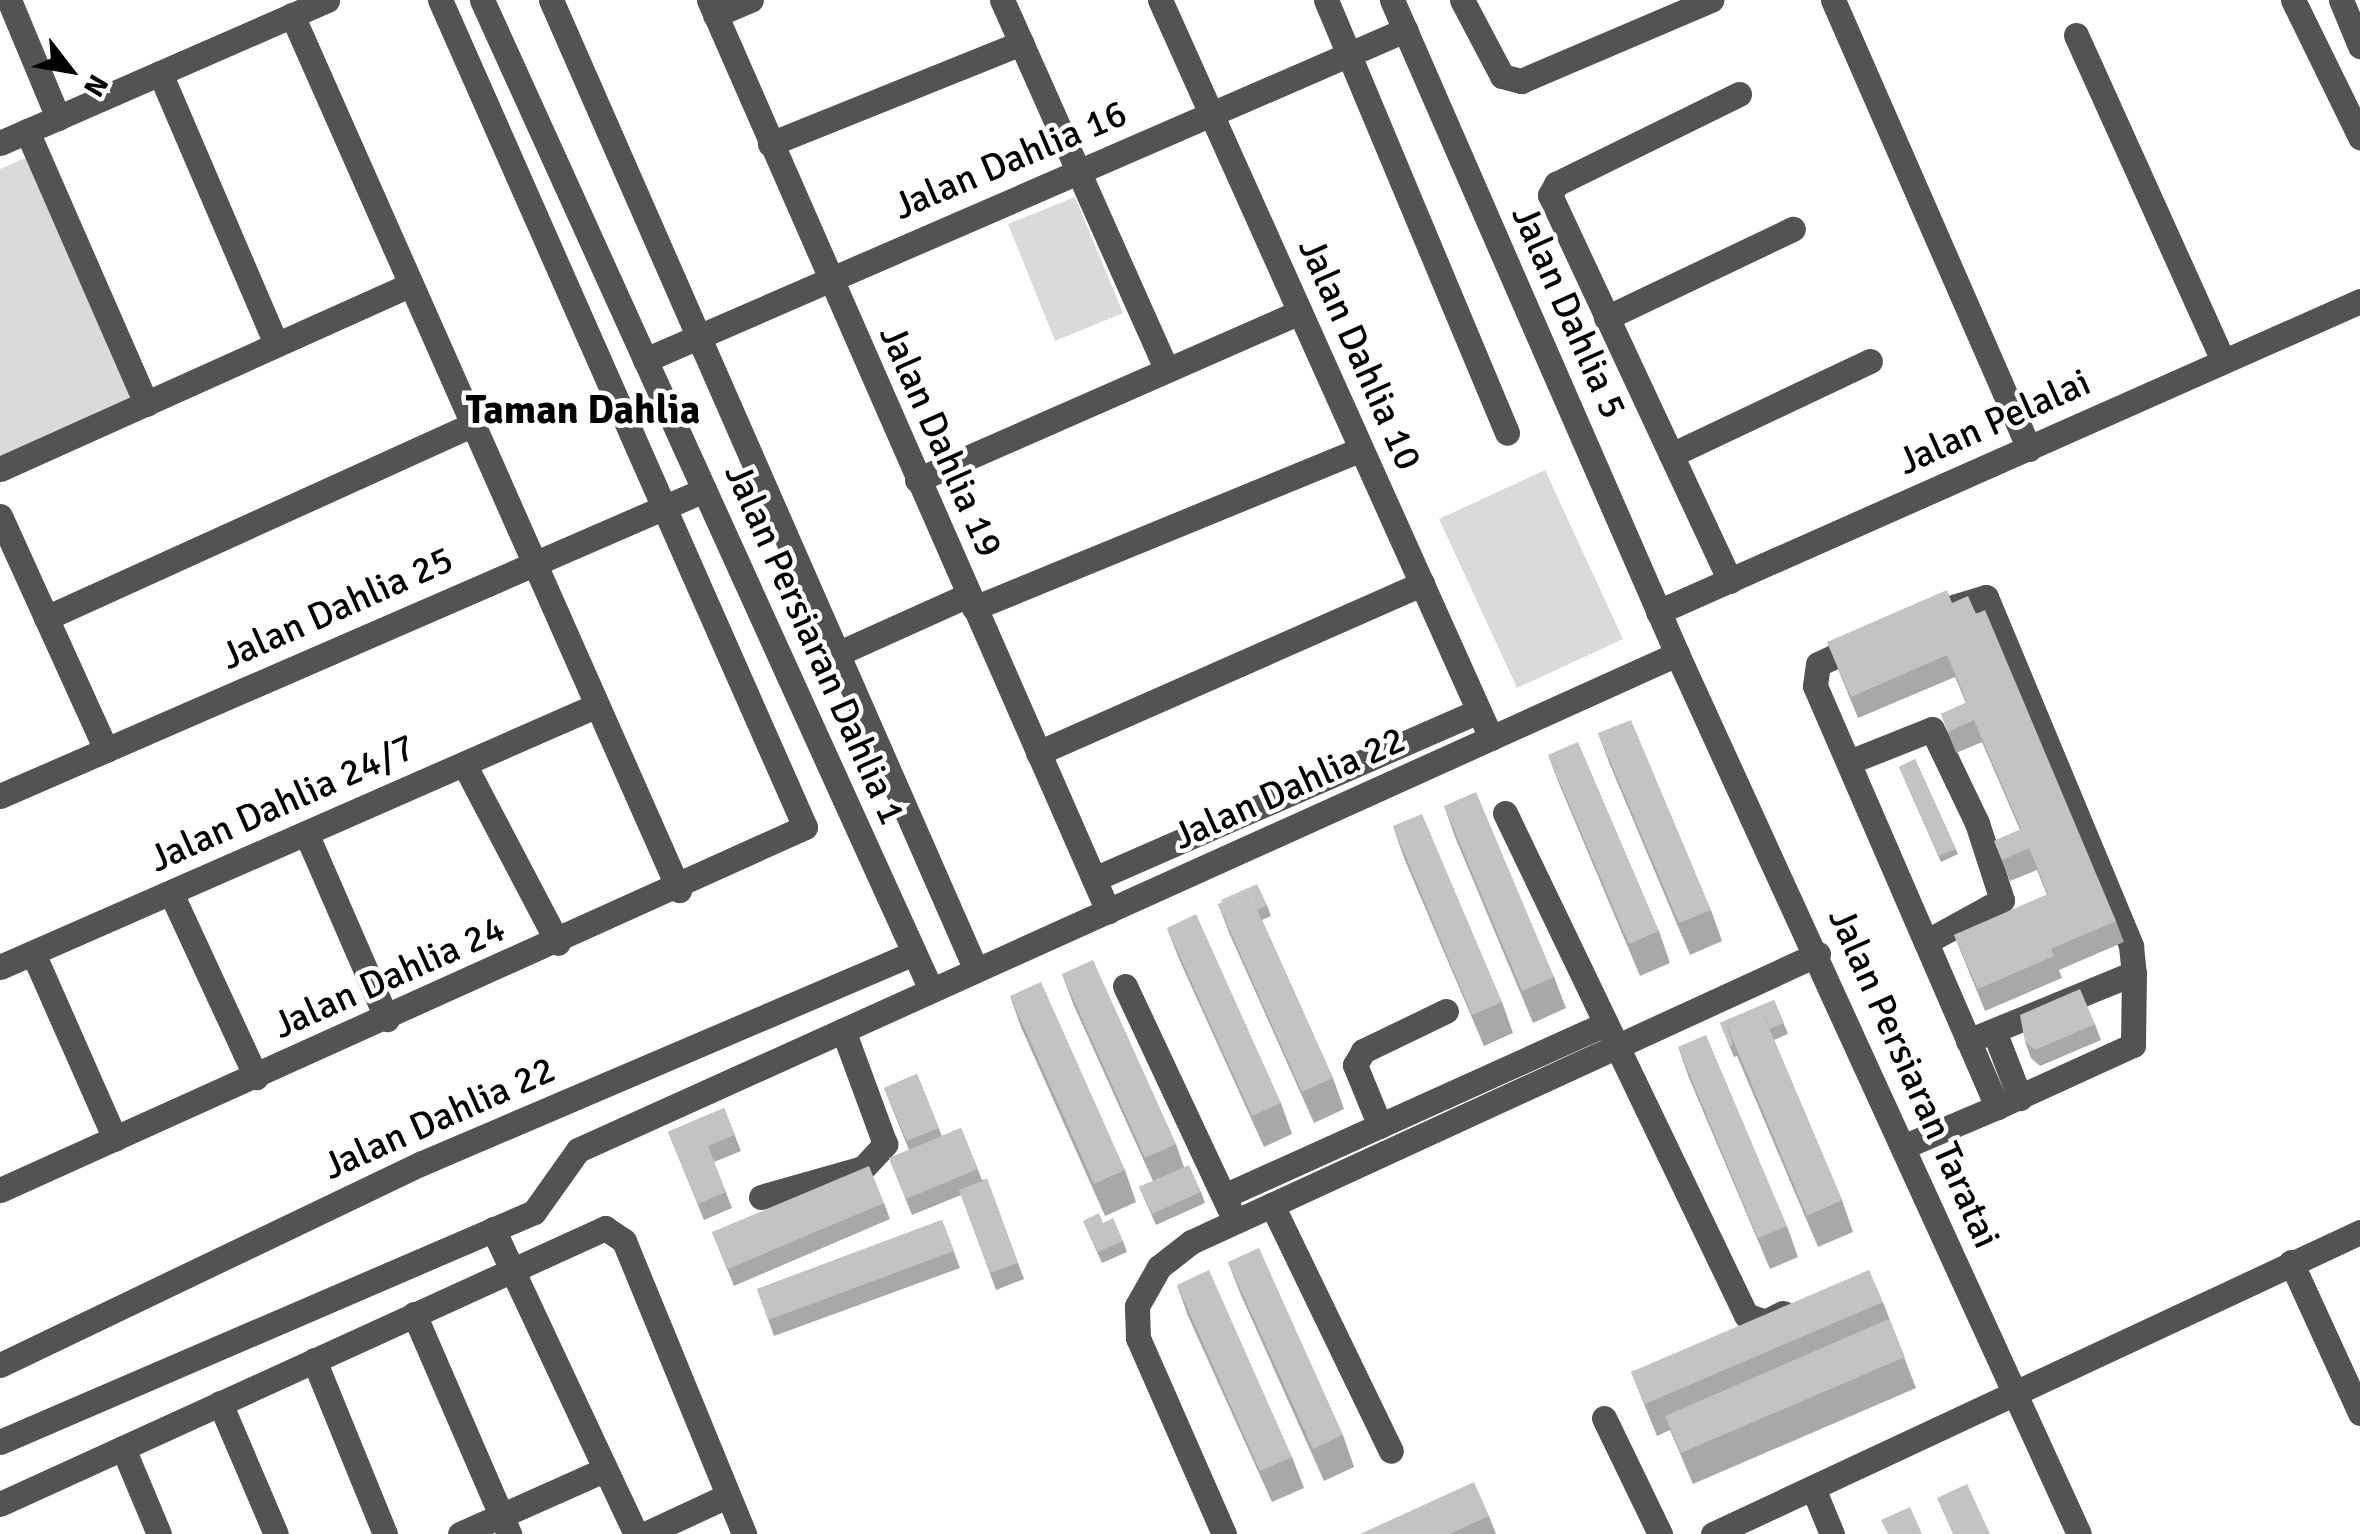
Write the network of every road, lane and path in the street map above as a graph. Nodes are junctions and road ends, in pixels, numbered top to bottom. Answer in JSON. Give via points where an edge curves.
{"nodes":[{"id":1,"x":9,"y":0,"type":"edge"},
{"id":2,"x":327,"y":0,"type":"edge"},
{"id":3,"x":440,"y":0,"type":"edge"},
{"id":4,"x":482,"y":0,"type":"edge"},
{"id":5,"x":551,"y":0,"type":"edge"},
{"id":6,"x":750,"y":0,"type":"edge"},
{"id":7,"x":1002,"y":0,"type":"edge"},
{"id":8,"x":1160,"y":0,"type":"edge"},
{"id":9,"x":1326,"y":0,"type":"edge"},
{"id":10,"x":1392,"y":0,"type":"edge"},
{"id":11,"x":1462,"y":0,"type":"edge"},
{"id":12,"x":1711,"y":0,"type":"edge"},
{"id":13,"x":1833,"y":0,"type":"edge"},
{"id":14,"x":2293,"y":0,"type":"edge"},
{"id":15,"x":2342,"y":0,"type":"edge"},
{"id":16,"x":712,"y":8,"type":"edge"},
{"id":17,"x":292,"y":15,"type":"junction"},
{"id":18,"x":1405,"y":30,"type":"junction"},
{"id":19,"x":2076,"y":35,"type":"dead end"},
{"id":20,"x":1021,"y":43,"type":"junction"},
{"id":21,"x":2360,"y":46,"type":"edge"},
{"id":22,"x":1350,"y":54,"type":"junction"},
{"id":23,"x":160,"y":73,"type":"junction"},
{"id":24,"x":1739,"y":94,"type":"dead end"},
{"id":25,"x":1211,"y":114,"type":"junction"},
{"id":26,"x":58,"y":118,"type":"junction"},
{"id":27,"x":27,"y":131,"type":"junction"},
{"id":28,"x":2360,"y":136,"type":"edge"},
{"id":29,"x":0,"y":143,"type":"edge"},
{"id":30,"x":770,"y":144,"type":"junction"},
{"id":31,"x":1078,"y":172,"type":"junction"},
{"id":32,"x":1793,"y":229,"type":"dead end"},
{"id":33,"x":829,"y":280,"type":"junction"},
{"id":34,"x":409,"y":285,"type":"junction"},
{"id":35,"x":2360,"y":302,"type":"edge"},
{"id":36,"x":1300,"y":312,"type":"junction"},
{"id":37,"x":1606,"y":318,"type":"junction"},
{"id":38,"x":698,"y":336,"type":"junction"},
{"id":39,"x":276,"y":344,"type":"junction"},
{"id":40,"x":2222,"y":359,"type":"junction"},
{"id":41,"x":645,"y":360,"type":"junction"},
{"id":42,"x":1870,"y":362,"type":"dead end"},
{"id":43,"x":1166,"y":368,"type":"junction"},
{"id":44,"x":146,"y":404,"type":"junction"},
{"id":45,"x":470,"y":426,"type":"junction"},
{"id":46,"x":1506,"y":433,"type":"dead end"},
{"id":47,"x":1361,"y":448,"type":"junction"},
{"id":48,"x":2029,"y":449,"type":"junction"},
{"id":49,"x":1671,"y":455,"type":"junction"},
{"id":50,"x":0,"y":469,"type":"edge"},
{"id":51,"x":918,"y":480,"type":"junction"},
{"id":52,"x":704,"y":490,"type":"junction"},
{"id":53,"x":666,"y":506,"type":"junction"},
{"id":54,"x":0,"y":516,"type":"edge"},
{"id":55,"x":530,"y":565,"type":"junction"},
{"id":56,"x":1730,"y":581,"type":"junction"},
{"id":57,"x":1422,"y":584,"type":"junction"},
{"id":58,"x":971,"y":601,"type":"junction"},
{"id":59,"x":1658,"y":612,"type":"junction"},
{"id":60,"x":46,"y":618,"type":"junction"},
{"id":61,"x":837,"y":654,"type":"junction"},
{"id":62,"x":1677,"y":654,"type":"junction"},
{"id":63,"x":595,"y":706,"type":"junction"},
{"id":64,"x":1478,"y":710,"type":"junction"},
{"id":65,"x":1490,"y":738,"type":"junction"},
{"id":66,"x":106,"y":750,"type":"junction"},
{"id":67,"x":1038,"y":753,"type":"junction"},
{"id":68,"x":1849,"y":762,"type":"junction"},
{"id":69,"x":464,"y":764,"type":"junction"},
{"id":70,"x":0,"y":796,"type":"edge"},
{"id":71,"x":1505,"y":813,"type":"dead end"},
{"id":72,"x":306,"y":834,"type":"junction"},
{"id":73,"x":1094,"y":879,"type":"junction"},
{"id":74,"x":679,"y":890,"type":"junction"},
{"id":75,"x":172,"y":893,"type":"junction"},
{"id":76,"x":1108,"y":911,"type":"junction"},
{"id":77,"x":1926,"y":942,"type":"junction"},
{"id":78,"x":558,"y":943,"type":"junction"},
{"id":79,"x":914,"y":952,"type":"junction"},
{"id":80,"x":33,"y":954,"type":"junction"},
{"id":81,"x":1818,"y":954,"type":"junction"},
{"id":82,"x":0,"y":967,"type":"edge"},
{"id":83,"x":976,"y":970,"type":"junction"},
{"id":84,"x":2134,"y":973,"type":"junction"},
{"id":85,"x":1125,"y":986,"type":"dead end"},
{"id":86,"x":931,"y":990,"type":"junction"},
{"id":87,"x":1446,"y":1011,"type":"dead end"},
{"id":88,"x":387,"y":1019,"type":"junction"},
{"id":89,"x":844,"y":1030,"type":"junction"},
{"id":90,"x":1994,"y":1031,"type":"junction"},
{"id":91,"x":1609,"y":1036,"type":"junction"},
{"id":92,"x":1968,"y":1041,"type":"junction"},
{"id":93,"x":256,"y":1076,"type":"junction"},
{"id":94,"x":2009,"y":1102,"type":"junction"},
{"id":95,"x":1380,"y":1126,"type":"junction"},
{"id":96,"x":115,"y":1139,"type":"junction"},
{"id":97,"x":1905,"y":1146,"type":"junction"},
{"id":98,"x":0,"y":1190,"type":"edge"},
{"id":99,"x":761,"y":1196,"type":"dead end"},
{"id":100,"x":1224,"y":1196,"type":"junction"},
{"id":101,"x":1272,"y":1205,"type":"junction"},
{"id":102,"x":1234,"y":1222,"type":"junction"},
{"id":103,"x":493,"y":1229,"type":"junction"},
{"id":104,"x":2360,"y":1232,"type":"edge"},
{"id":105,"x":2291,"y":1262,"type":"junction"},
{"id":106,"x":511,"y":1270,"type":"junction"},
{"id":107,"x":1801,"y":1304,"type":"edge"},
{"id":108,"x":414,"y":1314,"type":"junction"},
{"id":109,"x":314,"y":1360,"type":"junction"},
{"id":110,"x":0,"y":1365,"type":"edge"},
{"id":111,"x":2013,"y":1390,"type":"junction"},
{"id":112,"x":220,"y":1404,"type":"junction"},
{"id":113,"x":2360,"y":1413,"type":"edge"},
{"id":114,"x":1604,"y":1418,"type":"dead end"},
{"id":115,"x":0,"y":1442,"type":"edge"},
{"id":116,"x":123,"y":1448,"type":"junction"},
{"id":117,"x":1391,"y":1452,"type":"dead end"},
{"id":118,"x":604,"y":1470,"type":"junction"},
{"id":119,"x":1814,"y":1488,"type":"junction"},
{"id":120,"x":727,"y":1496,"type":"junction"},
{"id":121,"x":0,"y":1504,"type":"edge"},
{"id":122,"x":505,"y":1525,"type":"edge"},
{"id":123,"x":159,"y":1534,"type":"edge"},
{"id":124,"x":276,"y":1534,"type":"edge"},
{"id":125,"x":384,"y":1534,"type":"edge"},
{"id":126,"x":460,"y":1534,"type":"edge"},
{"id":127,"x":636,"y":1534,"type":"edge"},
{"id":128,"x":645,"y":1534,"type":"edge"},
{"id":129,"x":744,"y":1534,"type":"edge"},
{"id":130,"x":1224,"y":1534,"type":"edge"},
{"id":131,"x":1660,"y":1534,"type":"edge"},
{"id":132,"x":1714,"y":1534,"type":"edge"},
{"id":133,"x":1832,"y":1534,"type":"edge"},
{"id":134,"x":2079,"y":1534,"type":"edge"}],
"edges":[{"from":1,"to":26,"type":"street"},
{"from":2,"to":17,"type":"street"},
{"from":3,"to":53,"type":"street"},
{"from":4,"to":41,"type":"street","name":"Jalan Persiaran Dahlia 1"},
{"from":5,"to":38,"type":"street","name":"Jalan Persiaran Dahlia 1"},
{"from":6,"to":16,"type":"street"},
{"from":7,"to":20,"type":"street"},
{"from":8,"to":25,"type":"street","name":"Jalan Dahlia 10"},
{"from":9,"to":22,"type":"street"},
{"from":10,"to":18,"type":"street","name":"Jalan Dahlia 5"},
{"from":11,"to":12,"type":"street","via":[[1497,68],[1521,81]]},
{"from":13,"to":48,"type":"street"},
{"from":14,"to":28,"type":"street"},
{"from":15,"to":21,"type":"street"},
{"from":16,"to":30,"type":"street","name":"Jalan Dahlia 19"},
{"from":17,"to":23,"type":"street"},
{"from":17,"to":34,"type":"street"},
{"from":18,"to":22,"type":"street","name":"Jalan Dahlia 16"},
{"from":18,"to":59,"type":"street","name":"Jalan Dahlia 5"},
{"from":19,"to":40,"type":"street"},
{"from":20,"to":30,"type":"street"},
{"from":20,"to":31,"type":"street"},
{"from":22,"to":25,"type":"street","name":"Jalan Dahlia 16"},
{"from":22,"to":46,"type":"street"},
{"from":23,"to":26,"type":"street"},
{"from":23,"to":39,"type":"street"},
{"from":24,"to":37,"type":"street","via":[[1556,184],[1551,207]]},
{"from":25,"to":31,"type":"street","name":"Jalan Dahlia 16"},
{"from":25,"to":36,"type":"street","name":"Jalan Dahlia 10"},
{"from":26,"to":27,"type":"street"},
{"from":27,"to":29,"type":"street"},
{"from":27,"to":44,"type":"street"},
{"from":30,"to":33,"type":"street","name":"Jalan Dahlia 19"},
{"from":31,"to":33,"type":"street","name":"Jalan Dahlia 16"},
{"from":31,"to":43,"type":"street"},
{"from":32,"to":37,"type":"street"},
{"from":33,"to":38,"type":"street","name":"Jalan Dahlia 16"},
{"from":33,"to":51,"type":"street","name":"Jalan Dahlia 19"},
{"from":34,"to":39,"type":"street"},
{"from":34,"to":45,"type":"street"},
{"from":35,"to":40,"type":"street","name":"Jalan Pelalai"},
{"from":36,"to":43,"type":"street"},
{"from":36,"to":47,"type":"street","name":"Jalan Dahlia 10"},
{"from":37,"to":49,"type":"street"},
{"from":38,"to":41,"type":"street","name":"Jalan Dahlia 16"},
{"from":38,"to":61,"type":"street","name":"Jalan Persiaran Dahlia 1"},
{"from":39,"to":44,"type":"street"},
{"from":40,"to":48,"type":"street","name":"Jalan Pelalai"},
{"from":41,"to":52,"type":"street","name":"Jalan Persiaran Dahlia 1"},
{"from":42,"to":49,"type":"street"},
{"from":43,"to":51,"type":"street"},
{"from":44,"to":50,"type":"street"},
{"from":45,"to":55,"type":"street"},
{"from":45,"to":60,"type":"street"},
{"from":47,"to":57,"type":"street","name":"Jalan Dahlia 10"},
{"from":47,"to":58,"type":"street"},
{"from":48,"to":56,"type":"street","name":"Jalan Pelalai"},
{"from":49,"to":56,"type":"street"},
{"from":51,"to":58,"type":"street","name":"Jalan Dahlia 19"},
{"from":52,"to":53,"type":"street","name":"Jalan Dahlia 25"},
{"from":52,"to":79,"type":"street","name":"Jalan Persiaran Dahlia 1"},
{"from":53,"to":55,"type":"street","name":"Jalan Dahlia 25"},
{"from":53,"to":74,"type":"street","name":"Jalan Dahlia 24","via":[[805,827]]},
{"from":54,"to":60,"type":"street"},
{"from":55,"to":63,"type":"street"},
{"from":55,"to":66,"type":"street","name":"Jalan Dahlia 25"},
{"from":56,"to":59,"type":"street","name":"Jalan Pelalai"},
{"from":57,"to":64,"type":"street","name":"Jalan Dahlia 10"},
{"from":57,"to":67,"type":"street"},
{"from":58,"to":61,"type":"street"},
{"from":58,"to":67,"type":"street","name":"Jalan Dahlia 19"},
{"from":59,"to":62,"type":"street","name":"Jalan Dahlia 5"},
{"from":60,"to":66,"type":"street"},
{"from":61,"to":83,"type":"street","name":"Jalan Persiaran Dahlia 1"},
{"from":62,"to":65,"type":"street","name":"Jalan Dahlia 22"},
{"from":62,"to":81,"type":"street","name":"Jalan Persiaran Taratai"},
{"from":63,"to":69,"type":"street","name":"Jalan Dahlia 24/7"},
{"from":63,"to":74,"type":"street"},
{"from":64,"to":65,"type":"street","name":"Jalan Dahlia 10"},
{"from":64,"to":73,"type":"street"},
{"from":65,"to":76,"type":"street","name":"Jalan Dahlia 22"},
{"from":66,"to":70,"type":"street","name":"Jalan Dahlia 25"},
{"from":67,"to":73,"type":"street","name":"Jalan Dahlia 19"},
{"from":68,"to":77,"type":"street"},
{"from":68,"to":77,"type":"street","via":[[1932,729],[1978,823],[2002,900]]},
{"from":68,"to":84,"type":"street","via":[[1815,686],[1818,664],[1962,598],[1986,598],[2130,946]]},
{"from":69,"to":72,"type":"street","name":"Jalan Dahlia 24/7"},
{"from":69,"to":78,"type":"street"},
{"from":71,"to":91,"type":"street"},
{"from":72,"to":75,"type":"street","name":"Jalan Dahlia 24/7"},
{"from":72,"to":88,"type":"street"},
{"from":73,"to":76,"type":"street","name":"Jalan Dahlia 19"},
{"from":74,"to":78,"type":"street","name":"Jalan Dahlia 24"},
{"from":75,"to":80,"type":"street","name":"Jalan Dahlia 24/7"},
{"from":75,"to":93,"type":"street"},
{"from":76,"to":83,"type":"street","name":"Jalan Dahlia 22"},
{"from":77,"to":92,"type":"street"},
{"from":78,"to":88,"type":"street","name":"Jalan Dahlia 24"},
{"from":79,"to":86,"type":"street","name":"Jalan Persiaran Dahlia 1"},
{"from":79,"to":110,"type":"street","name":"Jalan Dahlia 22","via":[[420,1164]]},
{"from":80,"to":82,"type":"street","name":"Jalan Dahlia 24/7"},
{"from":80,"to":96,"type":"street"},
{"from":81,"to":91,"type":"street"},
{"from":81,"to":97,"type":"street","name":"Jalan Persiaran Taratai"},
{"from":83,"to":86,"type":"street","name":"Jalan Dahlia 22"},
{"from":84,"to":90,"type":"street"},
{"from":84,"to":94,"type":"street","via":[[2132,1045]]},
{"from":85,"to":100,"type":"street"},
{"from":86,"to":89,"type":"street","name":"Jalan Dahlia 22"},
{"from":87,"to":95,"type":"street","via":[[1363,1052],[1355,1065]]},
{"from":88,"to":93,"type":"street","name":"Jalan Dahlia 24"},
{"from":89,"to":99,"type":"street","via":[[885,1144],[863,1168]]},
{"from":89,"to":103,"type":"street","name":"Jalan Dahlia 22","via":[[578,1150],[534,1212]]},
{"from":90,"to":92,"type":"street"},
{"from":90,"to":94,"type":"street"},
{"from":91,"to":95,"type":"street"},
{"from":91,"to":101,"type":"street"},
{"from":91,"to":107,"type":"street","via":[[1746,1315],[1765,1322]]},
{"from":92,"to":94,"type":"street"},
{"from":93,"to":96,"type":"street","name":"Jalan Dahlia 24"},
{"from":94,"to":97,"type":"street"},
{"from":95,"to":100,"type":"street"},
{"from":96,"to":98,"type":"street","name":"Jalan Dahlia 24"},
{"from":97,"to":111,"type":"street","name":"Jalan Persiaran Taratai"},
{"from":100,"to":102,"type":"street"},
{"from":101,"to":102,"type":"street"},
{"from":101,"to":117,"type":"street"},
{"from":102,"to":130,"type":"street","via":[[1159,1267],[1136,1318]]},
{"from":103,"to":106,"type":"street"},
{"from":103,"to":115,"type":"street"},
{"from":104,"to":105,"type":"street"},
{"from":105,"to":111,"type":"street"},
{"from":105,"to":113,"type":"street"},
{"from":106,"to":108,"type":"street"},
{"from":106,"to":118,"type":"street"},
{"from":106,"to":120,"type":"street","via":[[617,1231]]},
{"from":108,"to":109,"type":"street"},
{"from":108,"to":122,"type":"street"},
{"from":109,"to":112,"type":"street"},
{"from":109,"to":125,"type":"street"},
{"from":111,"to":119,"type":"street"},
{"from":111,"to":134,"type":"street","name":"Jalan Persiaran Taratai"},
{"from":112,"to":116,"type":"street"},
{"from":112,"to":124,"type":"street"},
{"from":114,"to":131,"type":"street"},
{"from":116,"to":121,"type":"street"},
{"from":116,"to":123,"type":"street"},
{"from":118,"to":122,"type":"street"},
{"from":118,"to":127,"type":"street"},
{"from":119,"to":132,"type":"street"},
{"from":119,"to":133,"type":"street"},
{"from":120,"to":128,"type":"street"},
{"from":120,"to":129,"type":"street"},
{"from":122,"to":126,"type":"street"}]}
